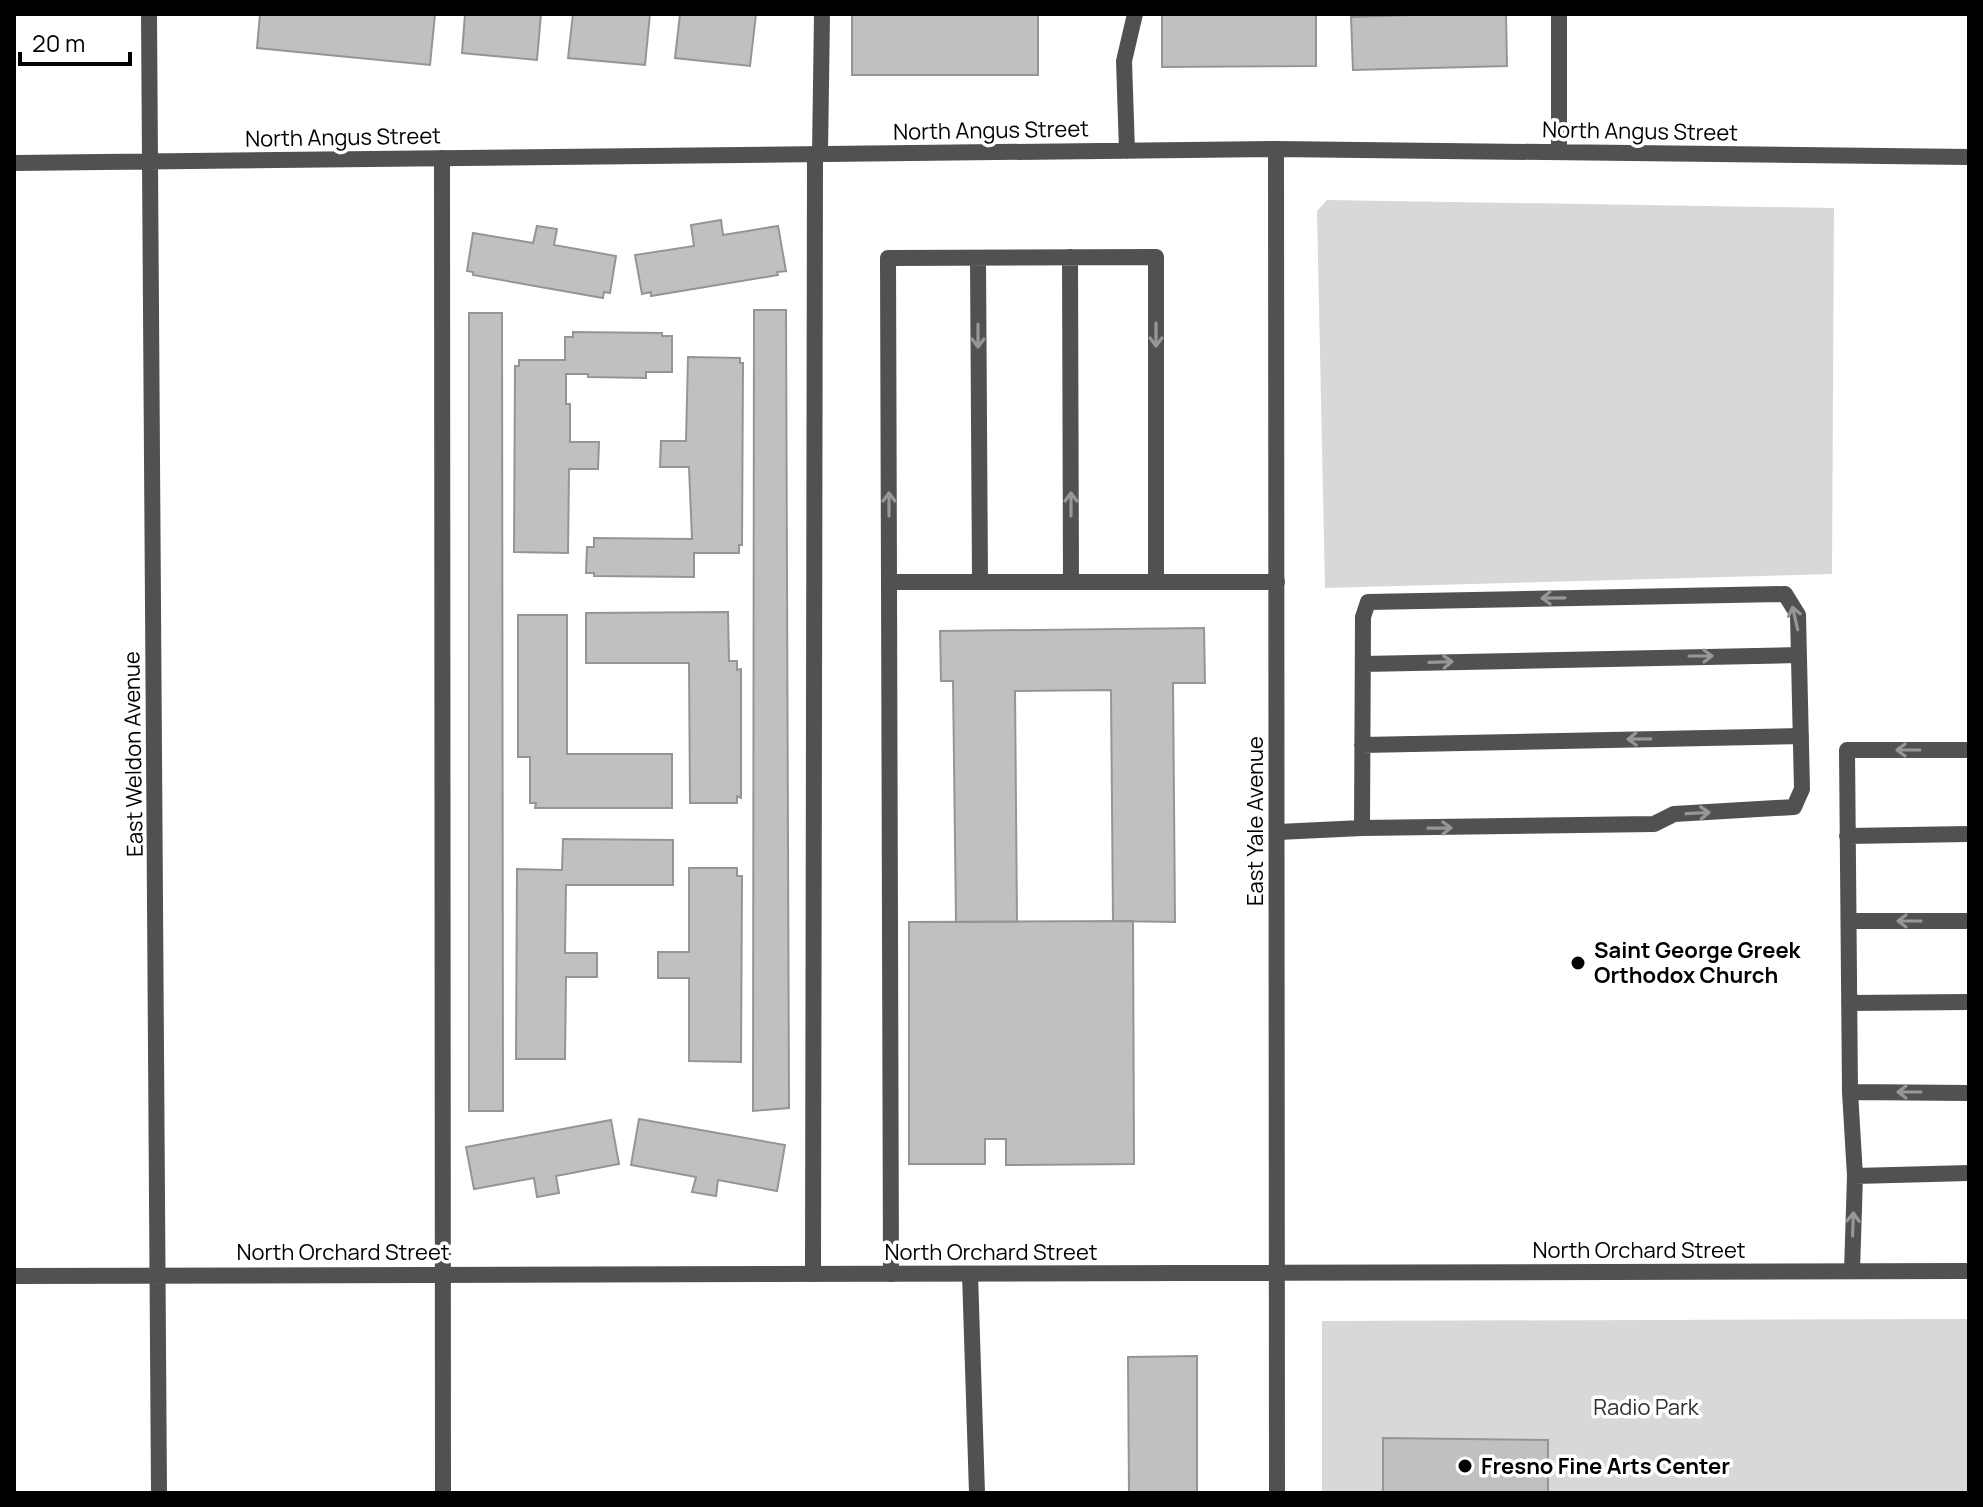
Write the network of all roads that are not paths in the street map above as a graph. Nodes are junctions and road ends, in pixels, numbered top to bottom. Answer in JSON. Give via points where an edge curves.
{"nodes":[{"id":1,"x":149,"y":14,"type":"edge"},
{"id":2,"x":822,"y":14,"type":"edge"},
{"id":3,"x":1135,"y":14,"type":"edge"},
{"id":4,"x":1559,"y":14,"type":"edge"},
{"id":5,"x":1276,"y":149,"type":"junction"},
{"id":6,"x":1127,"y":151,"type":"junction"},
{"id":7,"x":1559,"y":152,"type":"junction"},
{"id":8,"x":818,"y":154,"type":"junction"},
{"id":9,"x":1969,"y":157,"type":"edge"},
{"id":10,"x":442,"y":158,"type":"junction"},
{"id":11,"x":149,"y":161,"type":"junction"},
{"id":12,"x":14,"y":163,"type":"edge"},
{"id":13,"x":1070,"y":257,"type":"junction"},
{"id":14,"x":978,"y":258,"type":"junction"},
{"id":15,"x":889,"y":582,"type":"junction"},
{"id":16,"x":980,"y":582,"type":"junction"},
{"id":17,"x":1071,"y":582,"type":"junction"},
{"id":18,"x":1156,"y":582,"type":"junction"},
{"id":19,"x":1277,"y":582,"type":"junction"},
{"id":20,"x":1799,"y":655,"type":"junction"},
{"id":21,"x":1363,"y":664,"type":"junction"},
{"id":22,"x":1801,"y":736,"type":"junction"},
{"id":23,"x":1362,"y":745,"type":"junction"},
{"id":24,"x":1969,"y":750,"type":"edge"},
{"id":25,"x":1362,"y":828,"type":"junction"},
{"id":26,"x":1278,"y":832,"type":"junction"},
{"id":27,"x":1969,"y":834,"type":"edge"},
{"id":28,"x":1847,"y":836,"type":"junction"},
{"id":29,"x":1849,"y":921,"type":"junction"},
{"id":30,"x":1969,"y":921,"type":"edge"},
{"id":31,"x":1969,"y":1002,"type":"edge"},
{"id":32,"x":1849,"y":1003,"type":"junction"},
{"id":33,"x":1850,"y":1092,"type":"junction"},
{"id":34,"x":1969,"y":1093,"type":"edge"},
{"id":35,"x":1969,"y":1173,"type":"edge"},
{"id":36,"x":1855,"y":1176,"type":"junction"},
{"id":37,"x":1852,"y":1271,"type":"junction"},
{"id":38,"x":1969,"y":1271,"type":"edge"},
{"id":39,"x":444,"y":1274,"type":"junction"},
{"id":40,"x":813,"y":1274,"type":"junction"},
{"id":41,"x":891,"y":1274,"type":"junction"},
{"id":42,"x":970,"y":1274,"type":"junction"},
{"id":43,"x":1278,"y":1274,"type":"junction"},
{"id":44,"x":160,"y":1275,"type":"junction"},
{"id":45,"x":14,"y":1276,"type":"edge"},
{"id":46,"x":159,"y":1493,"type":"edge"},
{"id":47,"x":443,"y":1493,"type":"edge"},
{"id":48,"x":977,"y":1493,"type":"edge"},
{"id":49,"x":1277,"y":1493,"type":"edge"}],
"edges":[{"from":1,"to":11,"type":"street","name":"East Weldon Avenue"},
{"from":2,"to":8,"type":"street"},
{"from":3,"to":6,"type":"street","via":[[1124,61]]},
{"from":4,"to":7,"type":"street"},
{"from":5,"to":6,"type":"street","name":"North Angus Street"},
{"from":5,"to":7,"type":"street","name":"North Angus Street"},
{"from":5,"to":19,"type":"street","name":"East Yale Avenue"},
{"from":6,"to":8,"type":"street","name":"North Angus Street"},
{"from":7,"to":9,"type":"street","name":"North Angus Street"},
{"from":8,"to":10,"type":"street","name":"North Angus Street"},
{"from":8,"to":40,"type":"street"},
{"from":10,"to":11,"type":"street","name":"North Angus Street"},
{"from":10,"to":39,"type":"street"},
{"from":11,"to":12,"type":"street","name":"North Angus Street"},
{"from":11,"to":44,"type":"street","name":"East Weldon Avenue"},
{"from":13,"to":14,"type":"street"},
{"from":17,"to":13,"type":"street","one_way":true},
{"from":13,"to":18,"type":"street","one_way":true,"via":[[1156,257]]},
{"from":15,"to":14,"type":"street","one_way":true,"via":[[888,258]]},
{"from":14,"to":16,"type":"street","one_way":true},
{"from":15,"to":16,"type":"street"},
{"from":15,"to":41,"type":"street"},
{"from":16,"to":17,"type":"street"},
{"from":17,"to":18,"type":"street"},
{"from":18,"to":19,"type":"street"},
{"from":19,"to":26,"type":"street","name":"East Yale Avenue"},
{"from":21,"to":20,"type":"street","one_way":true},
{"from":20,"to":21,"type":"street","one_way":true,"via":[[1798,615],[1785,594],[1692,595],[1368,602]]},
{"from":20,"to":22,"type":"street"},
{"from":21,"to":23,"type":"street"},
{"from":22,"to":23,"type":"street","one_way":true},
{"from":25,"to":22,"type":"street","one_way":true,"via":[[1654,824],[1674,814],[1794,807],[1802,789]]},
{"from":23,"to":25,"type":"street"},
{"from":24,"to":28,"type":"street","one_way":true,"via":[[1847,750]]},
{"from":25,"to":26,"type":"street"},
{"from":26,"to":43,"type":"street","name":"East Yale Avenue"},
{"from":27,"to":28,"type":"street"},
{"from":28,"to":29,"type":"street"},
{"from":30,"to":29,"type":"street","one_way":true},
{"from":29,"to":32,"type":"street"},
{"from":31,"to":32,"type":"street"},
{"from":32,"to":33,"type":"street"},
{"from":34,"to":33,"type":"street","one_way":true},
{"from":33,"to":36,"type":"street"},
{"from":35,"to":36,"type":"street"},
{"from":37,"to":36,"type":"street","one_way":true},
{"from":37,"to":38,"type":"street","name":"North Orchard Street"},
{"from":37,"to":43,"type":"street","name":"North Orchard Street"},
{"from":39,"to":40,"type":"street","name":"North Orchard Street"},
{"from":39,"to":44,"type":"street","name":"North Orchard Street"},
{"from":39,"to":47,"type":"street"},
{"from":40,"to":41,"type":"street","name":"North Orchard Street"},
{"from":41,"to":42,"type":"street","name":"North Orchard Street"},
{"from":42,"to":43,"type":"street","name":"North Orchard Street"},
{"from":42,"to":48,"type":"street"},
{"from":43,"to":49,"type":"street","name":"East Yale Avenue"},
{"from":44,"to":45,"type":"street","name":"North Orchard Street"},
{"from":44,"to":46,"type":"street","name":"East Weldon Avenue"}]}
